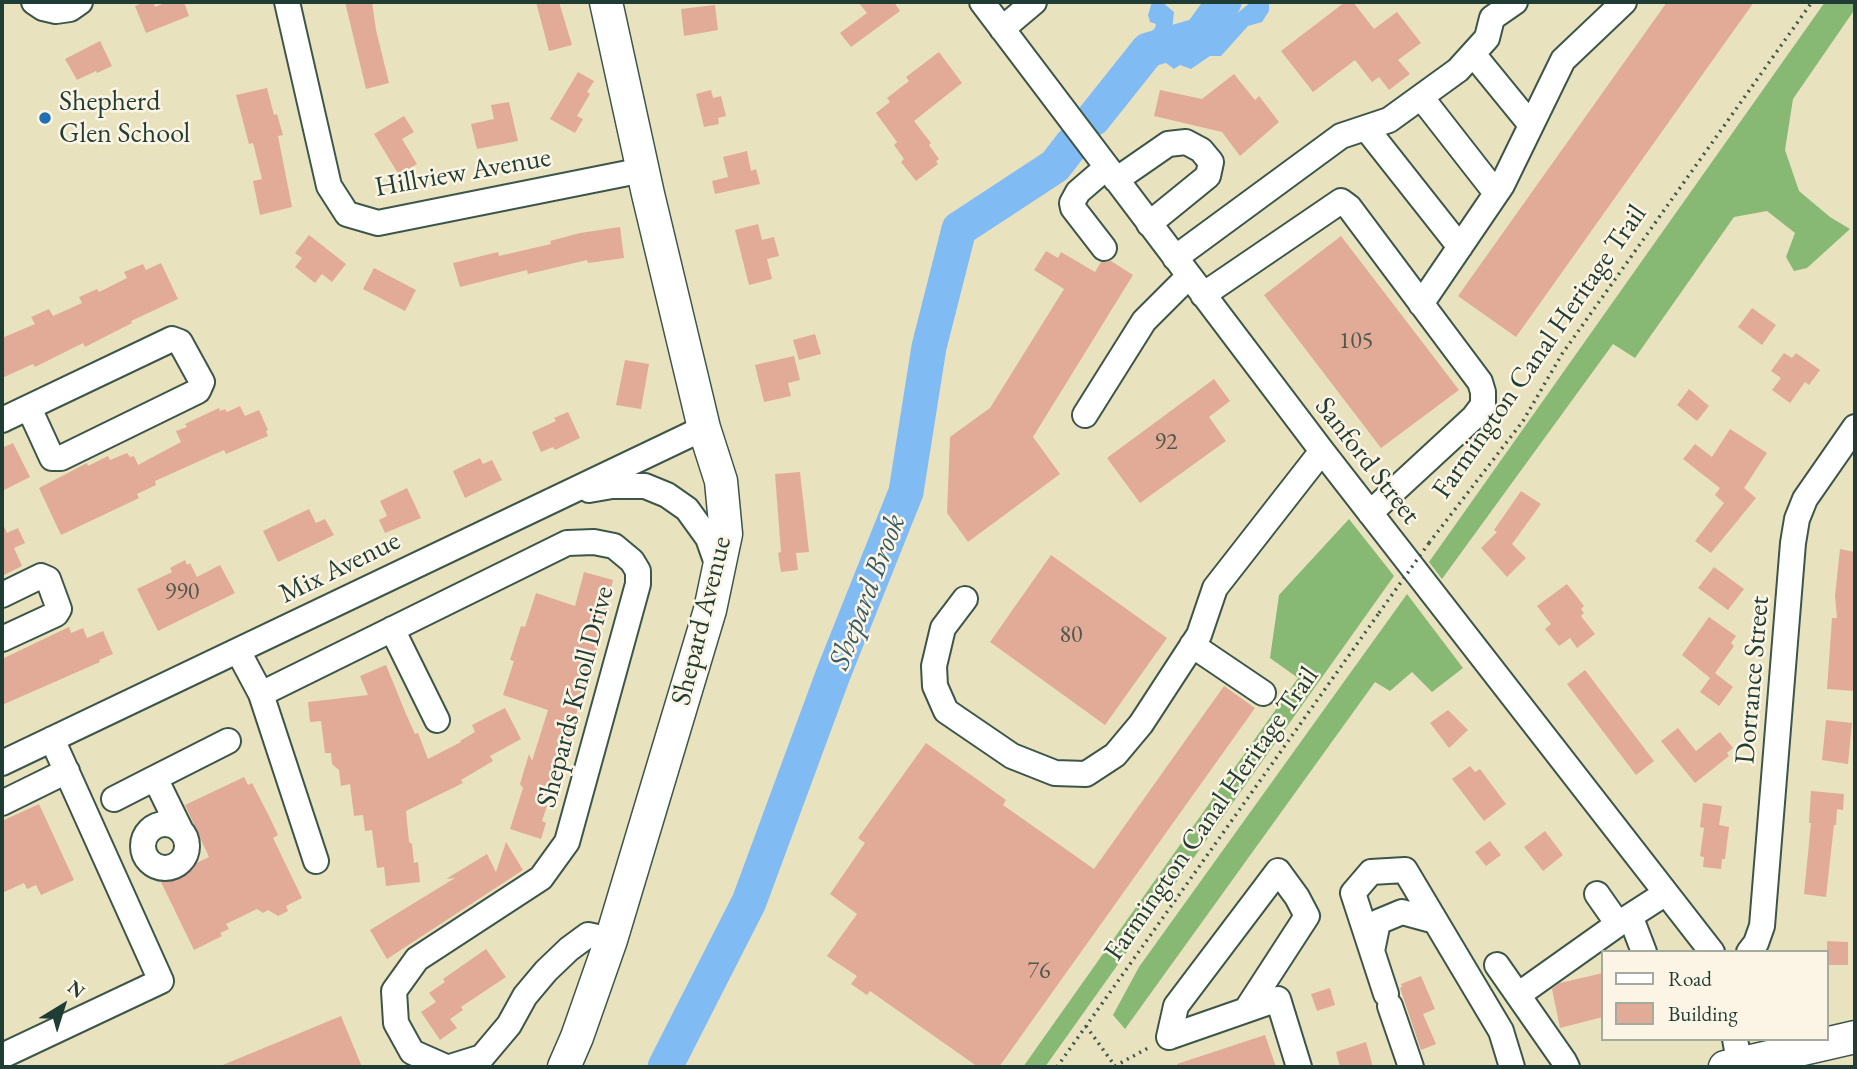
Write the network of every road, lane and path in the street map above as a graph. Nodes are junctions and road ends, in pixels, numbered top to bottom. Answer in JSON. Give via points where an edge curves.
{"nodes":[{"id":1,"x":34,"y":2,"type":"edge"},
{"id":2,"x":80,"y":2,"type":"edge"},
{"id":3,"x":287,"y":2,"type":"edge"},
{"id":4,"x":606,"y":2,"type":"edge"},
{"id":5,"x":982,"y":2,"type":"edge"},
{"id":6,"x":1034,"y":2,"type":"edge"},
{"id":7,"x":1515,"y":2,"type":"edge"},
{"id":8,"x":1624,"y":2,"type":"edge"},
{"id":9,"x":1812,"y":2,"type":"edge"},
{"id":10,"x":1002,"y":29,"type":"junction"},
{"id":11,"x":1473,"y":54,"type":"junction"},
{"id":12,"x":1421,"y":97,"type":"junction"},
{"id":13,"x":1531,"y":125,"type":"junction"},
{"id":14,"x":1366,"y":128,"type":"junction"},
{"id":15,"x":643,"y":170,"type":"junction"},
{"id":16,"x":1111,"y":173,"type":"junction"},
{"id":17,"x":1496,"y":193,"type":"junction"},
{"id":18,"x":1149,"y":224,"type":"junction"},
{"id":19,"x":1460,"y":247,"type":"junction"},
{"id":20,"x":1104,"y":248,"type":"dead end"},
{"id":21,"x":1189,"y":276,"type":"junction"},
{"id":22,"x":1421,"y":304,"type":"junction"},
{"id":23,"x":29,"y":408,"type":"junction"},
{"id":24,"x":1085,"y":415,"type":"dead end"},
{"id":25,"x":2,"y":420,"type":"edge"},
{"id":26,"x":704,"y":428,"type":"junction"},
{"id":27,"x":1855,"y":428,"type":"edge"},
{"id":28,"x":1322,"y":451,"type":"junction"},
{"id":29,"x":561,"y":495,"type":"junction"},
{"id":30,"x":1370,"y":513,"type":"junction"},
{"id":31,"x":720,"y":571,"type":"junction"},
{"id":32,"x":2,"y":594,"type":"edge"},
{"id":33,"x":965,"y":599,"type":"dead end"},
{"id":34,"x":392,"y":629,"type":"junction"},
{"id":35,"x":2,"y":639,"type":"edge"},
{"id":36,"x":1192,"y":646,"type":"junction"},
{"id":37,"x":237,"y":651,"type":"junction"},
{"id":38,"x":1263,"y":692,"type":"dead end"},
{"id":39,"x":261,"y":694,"type":"junction"},
{"id":40,"x":437,"y":720,"type":"dead end"},
{"id":41,"x":52,"y":739,"type":"junction"},
{"id":42,"x":228,"y":741,"type":"dead end"},
{"id":43,"x":2,"y":763,"type":"edge"},
{"id":44,"x":67,"y":771,"type":"junction"},
{"id":45,"x":155,"y":778,"type":"junction"},
{"id":46,"x":114,"y":799,"type":"dead end"},
{"id":47,"x":2,"y":803,"type":"edge"},
{"id":48,"x":316,"y":861,"type":"dead end"},
{"id":49,"x":117,"y":884,"type":"junction"},
{"id":50,"x":1666,"y":893,"type":"junction"},
{"id":51,"x":1597,"y":894,"type":"dead end"},
{"id":52,"x":1625,"y":921,"type":"junction"},
{"id":53,"x":1435,"y":922,"type":"junction"},
{"id":54,"x":611,"y":940,"type":"junction"},
{"id":55,"x":1643,"y":950,"type":"edge"},
{"id":56,"x":1710,"y":950,"type":"edge"},
{"id":57,"x":1751,"y":950,"type":"edge"},
{"id":58,"x":1372,"y":952,"type":"junction"},
{"id":59,"x":1497,"y":965,"type":"dead end"},
{"id":60,"x":1518,"y":995,"type":"junction"},
{"id":61,"x":1246,"y":1010,"type":"junction"},
{"id":62,"x":1086,"y":1026,"type":"junction"},
{"id":63,"x":1169,"y":1037,"type":"junction"},
{"id":64,"x":1855,"y":1037,"type":"edge"},
{"id":65,"x":2,"y":1056,"type":"edge"},
{"id":66,"x":1748,"y":1058,"type":"edge"},
{"id":67,"x":448,"y":1067,"type":"edge"},
{"id":68,"x":564,"y":1067,"type":"edge"},
{"id":69,"x":1057,"y":1067,"type":"edge"},
{"id":70,"x":1299,"y":1067,"type":"edge"},
{"id":71,"x":1411,"y":1067,"type":"edge"},
{"id":72,"x":1512,"y":1067,"type":"edge"},
{"id":73,"x":1567,"y":1067,"type":"edge"}],
"edges":[{"from":1,"to":2,"type":"street","via":[[56,11]]},
{"from":3,"to":15,"type":"street","name":"Hillview Avenue","via":[[329,186],[347,214],[378,223]]},
{"from":4,"to":15,"type":"main road","name":"Shepard Avenue"},
{"from":5,"to":10,"type":"street","name":"Sanford Street"},
{"from":6,"to":10,"type":"street"},
{"from":7,"to":11,"type":"street","via":[[1492,18],[1487,38]]},
{"from":8,"to":13,"type":"street","via":[[1563,60]]},
{"from":9,"to":62,"type":"path","name":"Farmington Canal Heritage Trail","bridge":true,"via":[[1562,354],[1523,421],[1378,613]]},
{"from":10,"to":16,"type":"street","name":"Sanford Street"},
{"from":11,"to":12,"type":"street"},
{"from":11,"to":13,"type":"street"},
{"from":12,"to":14,"type":"street","via":[[1389,120]]},
{"from":12,"to":17,"type":"street"},
{"from":13,"to":17,"type":"street"},
{"from":14,"to":19,"type":"street"},
{"from":14,"to":21,"type":"street","via":[[1341,136]]},
{"from":15,"to":26,"type":"main road","name":"Shepard Avenue"},
{"from":16,"to":18,"type":"street","name":"Sanford Street"},
{"from":16,"to":18,"type":"street","via":[[1168,144],[1186,142],[1211,162],[1208,176]]},
{"from":16,"to":20,"type":"street","via":[[1078,192],[1072,203]]},
{"from":17,"to":19,"type":"street"},
{"from":18,"to":21,"type":"street","name":"Sanford Street"},
{"from":19,"to":22,"type":"street"},
{"from":21,"to":22,"type":"street","via":[[1341,201]]},
{"from":21,"to":24,"type":"street","via":[[1144,321]]},
{"from":21,"to":28,"type":"street","name":"Sanford Street"},
{"from":22,"to":30,"type":"street","via":[[1480,382],[1483,405]]},
{"from":23,"to":23,"type":"street","via":[[172,339],[180,342],[202,382],[198,390],[61,458],[52,458]]},
{"from":23,"to":25,"type":"street"},
{"from":26,"to":29,"type":"street","name":"Mix Avenue"},
{"from":26,"to":31,"type":"main road","name":"Shepard Avenue","via":[[722,481],[726,511]]},
{"from":27,"to":57,"type":"street","name":"Dorrance Street","via":[[1805,499],[1797,519],[1762,926]]},
{"from":28,"to":30,"type":"street","name":"Sanford Street"},
{"from":28,"to":36,"type":"street","via":[[1215,588]]},
{"from":29,"to":31,"type":"street","via":[[612,486],[645,486],[667,495],[687,509],[708,538]]},
{"from":29,"to":37,"type":"street","name":"Mix Avenue"},
{"from":30,"to":50,"type":"street","name":"Sanford Street"},
{"from":31,"to":54,"type":"main road","name":"Shepard Avenue"},
{"from":32,"to":35,"type":"street","via":[[41,576],[48,579],[60,609]]},
{"from":33,"to":36,"type":"street","via":[[943,628],[934,666],[935,686],[946,711],[1012,756],[1055,773],[1086,774],[1115,755]]},
{"from":34,"to":39,"type":"street","name":"Shepards Knoll Drive"},
{"from":34,"to":40,"type":"street"},
{"from":34,"to":67,"type":"street","name":"Shepards Knoll Drive","via":[[567,543],[614,546],[638,571],[567,842],[541,878],[417,959],[394,991],[396,1023],[412,1052]]},
{"from":36,"to":38,"type":"street"},
{"from":37,"to":39,"type":"street"},
{"from":37,"to":41,"type":"street","name":"Mix Avenue"},
{"from":39,"to":48,"type":"street"},
{"from":41,"to":43,"type":"street","name":"Mix Avenue"},
{"from":41,"to":44,"type":"street"},
{"from":42,"to":45,"type":"street"},
{"from":44,"to":47,"type":"street"},
{"from":44,"to":49,"type":"street"},
{"from":45,"to":46,"type":"street"},
{"from":45,"to":49,"type":"street","via":[[181,831],[168,824],[154,827],[143,844],[151,864]]},
{"from":49,"to":65,"type":"street","via":[[161,981]]},
{"from":50,"to":52,"type":"street"},
{"from":50,"to":56,"type":"street","name":"Sanford Street"},
{"from":51,"to":52,"type":"street"},
{"from":52,"to":55,"type":"street"},
{"from":52,"to":60,"type":"street"},
{"from":53,"to":58,"type":"street","via":[[1402,912],[1378,922]]},
{"from":53,"to":58,"type":"street","via":[[1405,870],[1371,872],[1353,893]]},
{"from":53,"to":72,"type":"street","via":[[1501,1031]]},
{"from":54,"to":67,"type":"street","name":"Shepards Knoll Drive","via":[[588,935],[569,949],[524,996],[509,1025],[482,1056]]},
{"from":54,"to":68,"type":"main road","name":"Shepard Avenue"},
{"from":58,"to":71,"type":"street"},
{"from":59,"to":60,"type":"street"},
{"from":60,"to":73,"type":"street"},
{"from":61,"to":63,"type":"street"},
{"from":61,"to":63,"type":"street","via":[[1307,916],[1278,871],[1176,1006]]},
{"from":61,"to":70,"type":"street","via":[[1278,999]]},
{"from":62,"to":63,"type":"path","via":[[1115,1066]]},
{"from":62,"to":69,"type":"path","name":"Farmington Canal Heritage Trail"},
{"from":64,"to":66,"type":"main road"}]}
